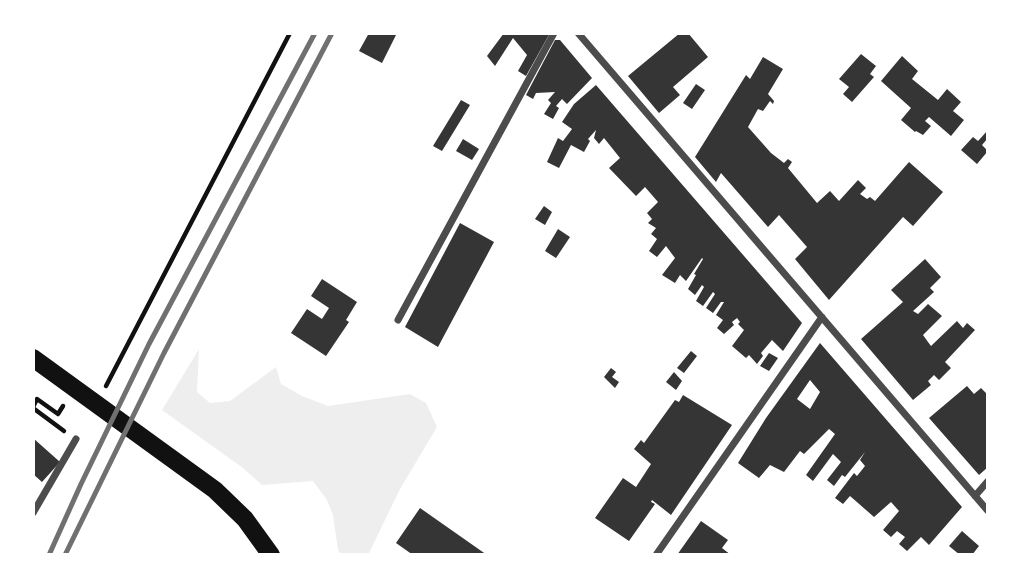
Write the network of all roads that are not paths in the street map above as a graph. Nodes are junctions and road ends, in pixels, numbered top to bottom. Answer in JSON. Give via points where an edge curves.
{"nodes":[{"id":1,"x":554,"y":33,"type":"edge"},
{"id":2,"x":578,"y":33,"type":"edge"},
{"id":3,"x":822,"y":317,"type":"junction"},
{"id":4,"x":398,"y":320,"type":"dead end"},
{"id":5,"x":33,"y":358,"type":"edge"},
{"id":6,"x":76,"y":439,"type":"road end"},
{"id":7,"x":988,"y":481,"type":"edge"},
{"id":8,"x":975,"y":496,"type":"junction"},
{"id":9,"x":988,"y":511,"type":"edge"},
{"id":10,"x":33,"y":513,"type":"edge"},
{"id":11,"x":271,"y":555,"type":"edge"},
{"id":12,"x":656,"y":555,"type":"edge"}],
"edges":[{"from":1,"to":4,"type":"street"},
{"from":2,"to":3,"type":"street"},
{"from":3,"to":8,"type":"street"},
{"from":3,"to":12,"type":"street"},
{"from":5,"to":11,"type":"main road","via":[[215,490]]},
{"from":6,"to":10,"type":"street"},
{"from":7,"to":8,"type":"street"},
{"from":8,"to":9,"type":"street"}]}
